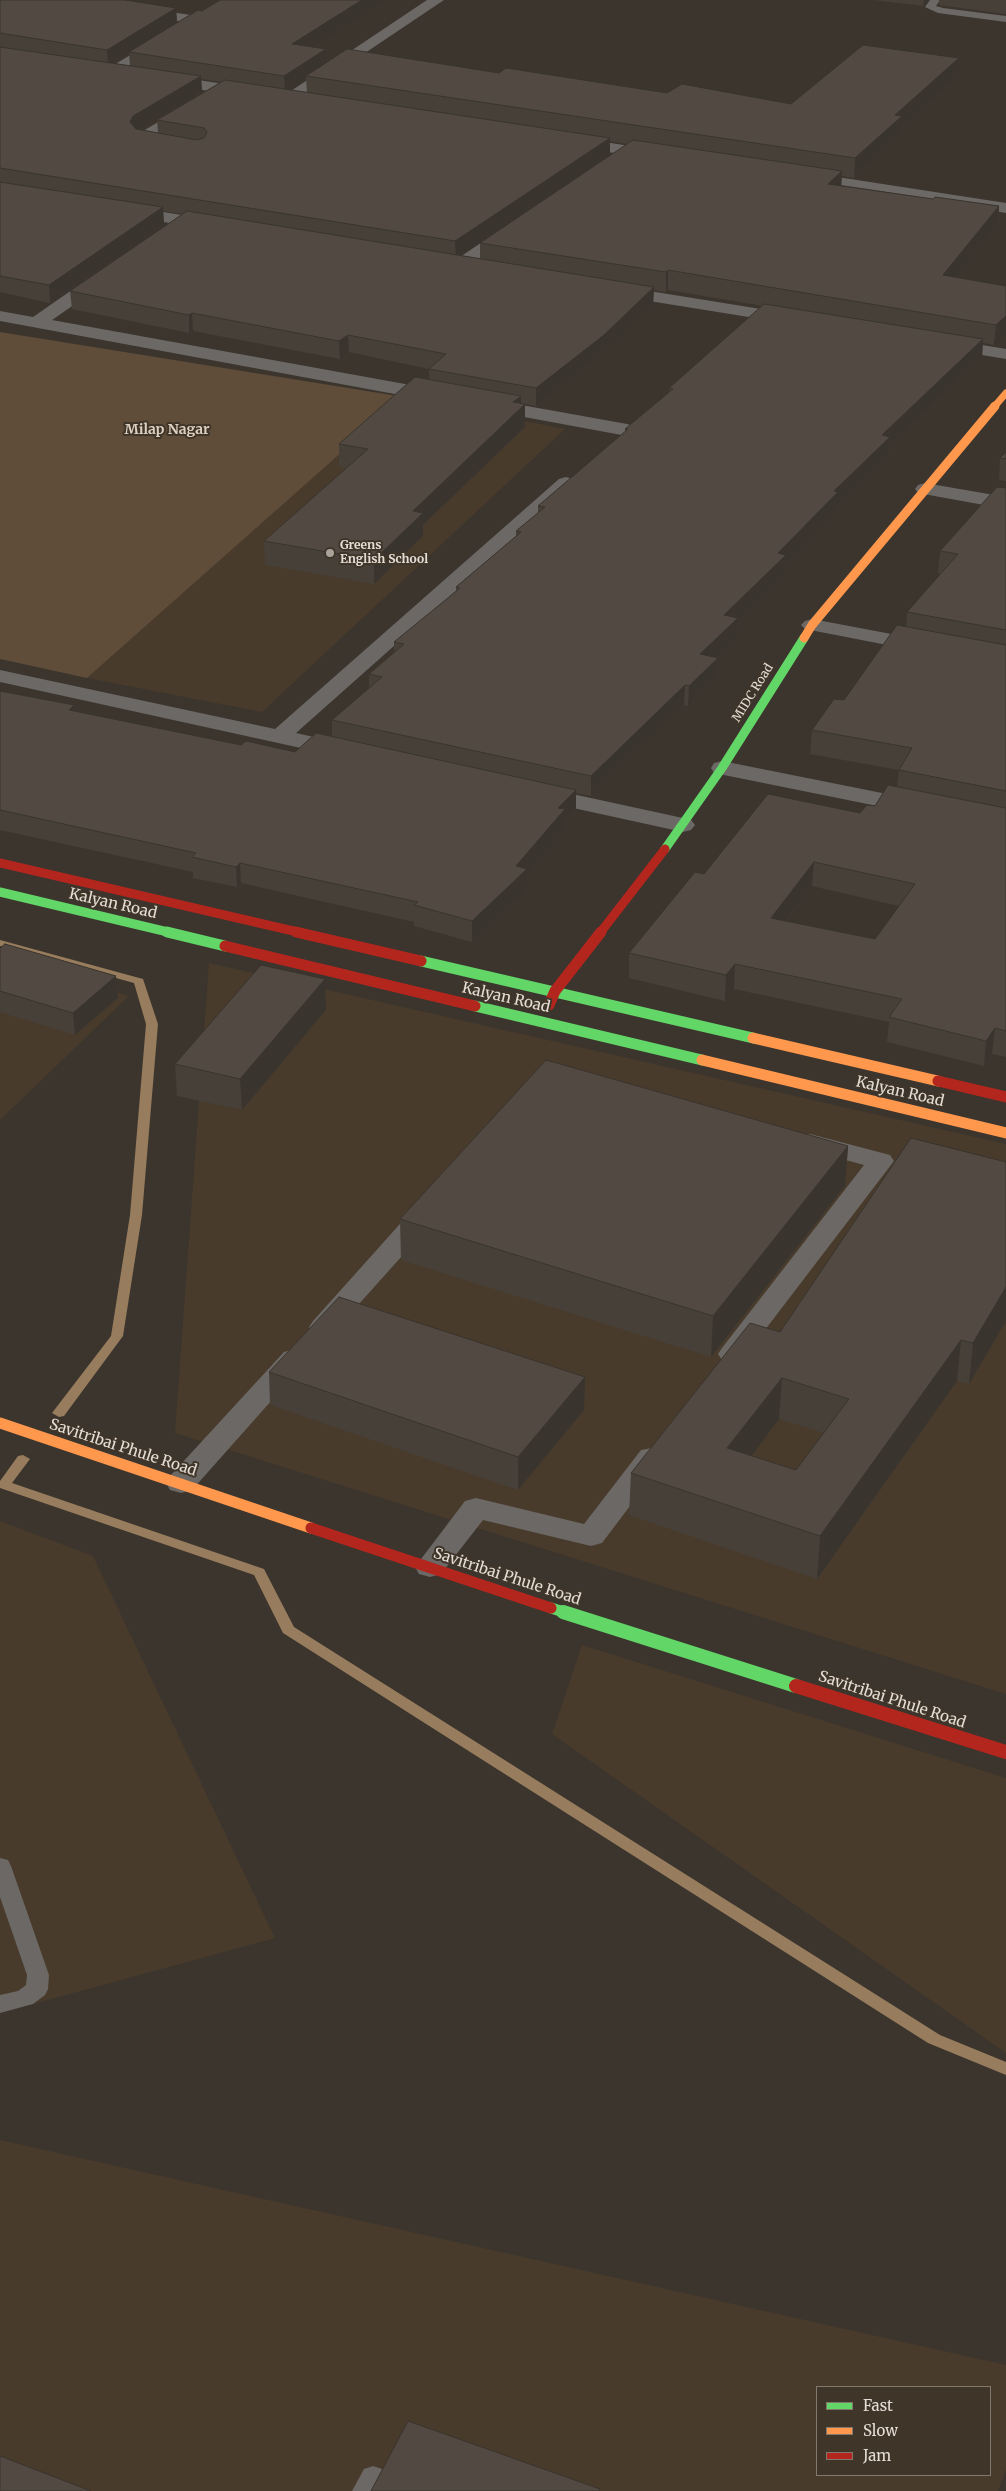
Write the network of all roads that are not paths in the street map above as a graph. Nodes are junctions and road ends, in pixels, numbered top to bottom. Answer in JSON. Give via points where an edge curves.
{"nodes":[{"id":1,"x":437,"y":0,"type":"edge"},
{"id":2,"x":935,"y":0,"type":"edge"},
{"id":3,"x":129,"y":10,"type":"edge"},
{"id":4,"x":213,"y":10,"type":"edge"},
{"id":5,"x":1006,"y":19,"type":"edge"},
{"id":6,"x":197,"y":20,"type":"junction"},
{"id":7,"x":92,"y":69,"type":"edge"},
{"id":8,"x":110,"y":72,"type":"junction"},
{"id":9,"x":222,"y":89,"type":"junction"},
{"id":10,"x":287,"y":99,"type":"junction"},
{"id":11,"x":202,"y":101,"type":"junction"},
{"id":12,"x":306,"y":102,"type":"edge"},
{"id":13,"x":255,"y":109,"type":"edge"},
{"id":14,"x":560,"y":140,"type":"edge"},
{"id":15,"x":179,"y":146,"type":"edge"},
{"id":16,"x":628,"y":151,"type":"junction"},
{"id":17,"x":667,"y":156,"type":"edge"},
{"id":18,"x":612,"y":162,"type":"edge"},
{"id":19,"x":793,"y":176,"type":"edge"},
{"id":20,"x":107,"y":208,"type":"edge"},
{"id":21,"x":1006,"y":208,"type":"edge"},
{"id":22,"x":184,"y":221,"type":"junction"},
{"id":23,"x":524,"y":222,"type":"edge"},
{"id":24,"x":234,"y":229,"type":"edge"},
{"id":25,"x":161,"y":237,"type":"edge"},
{"id":26,"x":440,"y":262,"type":"edge"},
{"id":27,"x":460,"y":266,"type":"junction"},
{"id":28,"x":114,"y":269,"type":"edge"},
{"id":29,"x":479,"y":269,"type":"edge"},
{"id":30,"x":605,"y":289,"type":"edge"},
{"id":31,"x":0,"y":316,"type":"edge"},
{"id":32,"x":806,"y":322,"type":"edge"},
{"id":33,"x":36,"y":323,"type":"junction"},
{"id":34,"x":930,"y":342,"type":"edge"},
{"id":35,"x":1006,"y":354,"type":"edge"},
{"id":36,"x":1006,"y":393,"type":"edge"},
{"id":37,"x":452,"y":399,"type":"edge"},
{"id":38,"x":472,"y":402,"type":"edge"},
{"id":39,"x":627,"y":430,"type":"edge"},
{"id":40,"x":582,"y":470,"type":"edge"},
{"id":41,"x":925,"y":489,"type":"junction"},
{"id":42,"x":1006,"y":503,"type":"edge"},
{"id":43,"x":812,"y":625,"type":"junction"},
{"id":44,"x":938,"y":648,"type":"edge"},
{"id":45,"x":0,"y":676,"type":"edge"},
{"id":46,"x":279,"y":737,"type":"junction"},
{"id":47,"x":366,"y":756,"type":"edge"},
{"id":48,"x":722,"y":768,"type":"junction"},
{"id":49,"x":519,"y":789,"type":"edge"},
{"id":50,"x":938,"y":811,"type":"edge"},
{"id":51,"x":683,"y":825,"type":"junction"},
{"id":52,"x":0,"y":863,"type":"edge"},
{"id":53,"x":0,"y":892,"type":"edge"},
{"id":54,"x":555,"y":991,"type":"junction"},
{"id":55,"x":543,"y":1022,"type":"junction"},
{"id":56,"x":1006,"y":1097,"type":"edge"},
{"id":57,"x":1006,"y":1133,"type":"edge"},
{"id":58,"x":788,"y":1136,"type":"edge"},
{"id":59,"x":440,"y":1197,"type":"edge"},
{"id":60,"x":718,"y":1372,"type":"edge"},
{"id":61,"x":0,"y":1423,"type":"edge"},
{"id":62,"x":670,"y":1434,"type":"edge"},
{"id":63,"x":181,"y":1483,"type":"junction"},
{"id":64,"x":430,"y":1567,"type":"junction"},
{"id":65,"x":1006,"y":1752,"type":"edge"},
{"id":66,"x":0,"y":1866,"type":"edge"},
{"id":67,"x":0,"y":2004,"type":"edge"}],
"edges":[{"from":1,"to":10,"type":"street"},
{"from":2,"to":5,"type":"lane","via":[[930,7],[941,11]]},
{"from":3,"to":6,"type":"street"},
{"from":4,"to":6,"type":"street"},
{"from":6,"to":8,"type":"street"},
{"from":7,"to":8,"type":"street"},
{"from":8,"to":9,"type":"street"},
{"from":9,"to":10,"type":"street"},
{"from":9,"to":11,"type":"street"},
{"from":10,"to":12,"type":"street"},
{"from":11,"to":13,"type":"street"},
{"from":11,"to":15,"type":"street","via":[[141,137]]},
{"from":14,"to":16,"type":"street"},
{"from":16,"to":17,"type":"street"},
{"from":16,"to":18,"type":"street"},
{"from":19,"to":21,"type":"street"},
{"from":20,"to":22,"type":"street"},
{"from":22,"to":24,"type":"street"},
{"from":22,"to":25,"type":"street"},
{"from":23,"to":27,"type":"street"},
{"from":26,"to":27,"type":"street"},
{"from":27,"to":29,"type":"street"},
{"from":28,"to":33,"type":"street"},
{"from":30,"to":32,"type":"street","via":[[752,320]]},
{"from":31,"to":33,"type":"street"},
{"from":33,"to":37,"type":"street"},
{"from":34,"to":35,"type":"street"},
{"from":36,"to":41,"type":"street","name":"MIDC Road"},
{"from":38,"to":39,"type":"street"},
{"from":40,"to":46,"type":"street"},
{"from":41,"to":42,"type":"street"},
{"from":41,"to":43,"type":"street","name":"MIDC Road"},
{"from":43,"to":44,"type":"street"},
{"from":43,"to":48,"type":"street","name":"MIDC Road"},
{"from":45,"to":46,"type":"street"},
{"from":46,"to":47,"type":"street"},
{"from":48,"to":50,"type":"street"},
{"from":48,"to":51,"type":"street","name":"MIDC Road"},
{"from":49,"to":51,"type":"street"},
{"from":51,"to":54,"type":"street","name":"MIDC Road"},
{"from":52,"to":54,"type":"street","name":"Kalyan Road"},
{"from":53,"to":55,"type":"street","name":"Kalyan Road"},
{"from":54,"to":55,"type":"street","name":"MIDC Road"},
{"from":54,"to":56,"type":"street","name":"Kalyan Road","via":[[936,1085]]},
{"from":55,"to":57,"type":"street","name":"Kalyan Road","via":[[919,1108]]},
{"from":58,"to":60,"type":"street","via":[[881,1161]]},
{"from":59,"to":63,"type":"street"},
{"from":61,"to":63,"type":"street","name":"Savitribai Phule Road"},
{"from":62,"to":64,"type":"street","via":[[591,1536],[476,1508]]},
{"from":63,"to":64,"type":"street","name":"Savitribai Phule Road"},
{"from":64,"to":65,"type":"street","name":"Savitribai Phule Road"},
{"from":66,"to":67,"type":"lane","via":[[38,1974],[37,1989],[25,1998]]}]}
